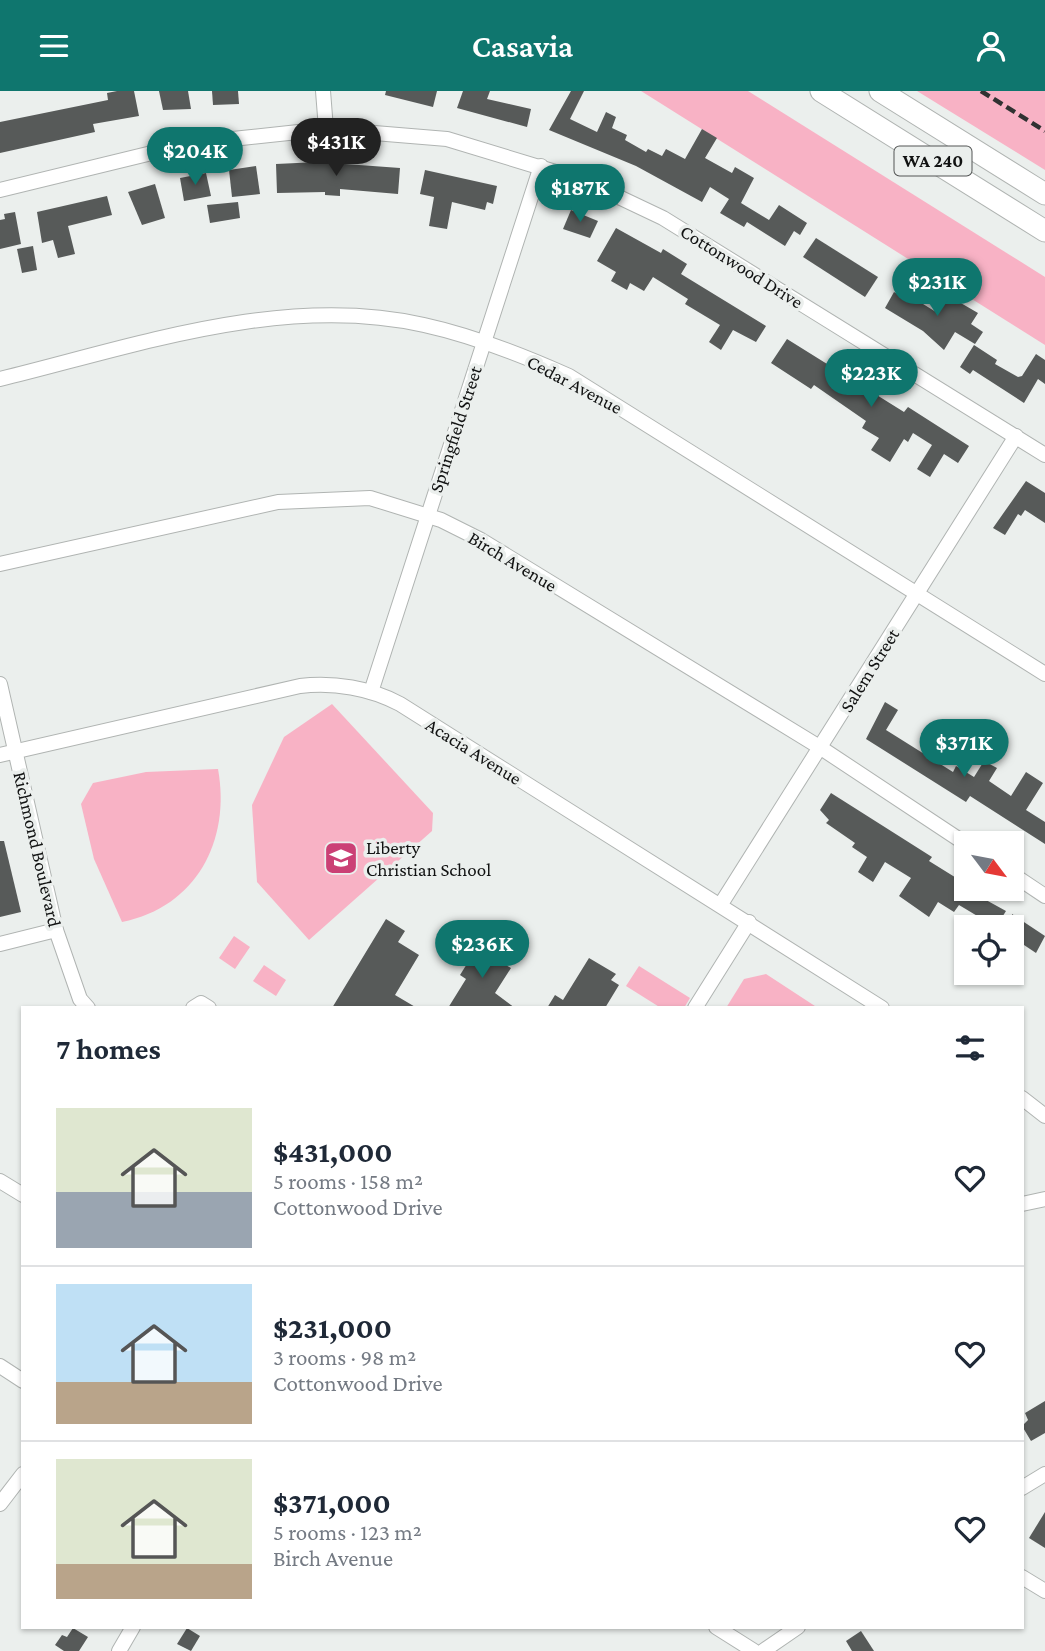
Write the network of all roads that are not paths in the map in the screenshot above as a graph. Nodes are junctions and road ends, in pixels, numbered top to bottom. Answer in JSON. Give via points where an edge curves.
{"nodes":[{"id":1,"x":323,"y":91,"type":"edge"},
{"id":2,"x":821,"y":91,"type":"edge"},
{"id":3,"x":880,"y":91,"type":"edge"},
{"id":4,"x":326,"y":129,"type":"junction"},
{"id":5,"x":541,"y":166,"type":"junction"},
{"id":6,"x":0,"y":190,"type":"edge"},
{"id":7,"x":1045,"y":194,"type":"edge"},
{"id":8,"x":1045,"y":231,"type":"edge"},
{"id":9,"x":484,"y":342,"type":"junction"},
{"id":10,"x":0,"y":379,"type":"edge"},
{"id":11,"x":1016,"y":436,"type":"junction"},
{"id":12,"x":1045,"y":455,"type":"edge"},
{"id":13,"x":426,"y":516,"type":"junction"},
{"id":14,"x":0,"y":564,"type":"edge"},
{"id":15,"x":916,"y":593,"type":"junction"},
{"id":16,"x":1045,"y":674,"type":"edge"},
{"id":17,"x":0,"y":684,"type":"edge"},
{"id":18,"x":371,"y":692,"type":"junction"},
{"id":19,"x":821,"y":748,"type":"junction"},
{"id":20,"x":16,"y":751,"type":"junction"},
{"id":21,"x":0,"y":755,"type":"edge"},
{"id":22,"x":954,"y":836,"type":"edge"},
{"id":23,"x":1024,"y":882,"type":"edge"},
{"id":24,"x":1045,"y":896,"type":"edge"},
{"id":25,"x":721,"y":904,"type":"junction"},
{"id":26,"x":749,"y":922,"type":"junction"},
{"id":27,"x":56,"y":930,"type":"junction"},
{"id":28,"x":0,"y":944,"type":"edge"},
{"id":29,"x":86,"y":1006,"type":"edge"},
{"id":30,"x":696,"y":1006,"type":"edge"},
{"id":31,"x":879,"y":1006,"type":"edge"},
{"id":32,"x":1024,"y":1100,"type":"edge"},
{"id":33,"x":1045,"y":1116,"type":"edge"},
{"id":34,"x":0,"y":1181,"type":"edge"},
{"id":35,"x":21,"y":1194,"type":"edge"},
{"id":36,"x":1045,"y":1199,"type":"edge"},
{"id":37,"x":1024,"y":1204,"type":"edge"},
{"id":38,"x":0,"y":1366,"type":"edge"},
{"id":39,"x":21,"y":1380,"type":"edge"},
{"id":40,"x":1045,"y":1474,"type":"edge"},
{"id":41,"x":21,"y":1477,"type":"edge"},
{"id":42,"x":1024,"y":1487,"type":"edge"},
{"id":43,"x":0,"y":1504,"type":"edge"},
{"id":44,"x":1024,"y":1578,"type":"edge"},
{"id":45,"x":1045,"y":1591,"type":"edge"},
{"id":46,"x":133,"y":1629,"type":"edge"},
{"id":47,"x":719,"y":1629,"type":"edge"},
{"id":48,"x":796,"y":1629,"type":"edge"},
{"id":49,"x":119,"y":1651,"type":"edge"},
{"id":50,"x":754,"y":1651,"type":"edge"},
{"id":51,"x":763,"y":1651,"type":"edge"}],
"edges":[{"from":1,"to":4,"type":"street"},
{"from":2,"to":8,"type":"highway","number":"WA 240"},
{"from":3,"to":7,"type":"highway","number":"WA 240"},
{"from":4,"to":5,"type":"street","name":"Cottonwood Drive","via":[[447,139]]},
{"from":4,"to":6,"type":"street","name":"Cottonwood Drive","via":[[160,151]]},
{"from":5,"to":9,"type":"street","name":"Springfield Street"},
{"from":5,"to":11,"type":"street","name":"Cottonwood Drive","via":[[663,218]]},
{"from":9,"to":10,"type":"street","name":"Cedar Avenue","via":[[423,324],[312,317],[193,332]]},
{"from":9,"to":13,"type":"street","name":"Springfield Street"},
{"from":9,"to":15,"type":"street","name":"Cedar Avenue","via":[[569,376]]},
{"from":11,"to":12,"type":"street","name":"Cottonwood Drive"},
{"from":11,"to":15,"type":"street","name":"Salem Street"},
{"from":13,"to":14,"type":"street","name":"Birch Avenue","via":[[370,498],[278,502]]},
{"from":13,"to":18,"type":"street","name":"Springfield Street"},
{"from":13,"to":19,"type":"street","name":"Birch Avenue","via":[[481,540]]},
{"from":15,"to":16,"type":"street","name":"Cedar Avenue"},
{"from":15,"to":19,"type":"street","name":"Salem Street"},
{"from":17,"to":20,"type":"street","name":"Richmond Boulevard"},
{"from":18,"to":20,"type":"street","name":"Acacia Avenue","via":[[300,686]]},
{"from":18,"to":25,"type":"street","name":"Acacia Avenue","via":[[400,704]]},
{"from":19,"to":22,"type":"street","name":"Birch Avenue"},
{"from":19,"to":25,"type":"street","name":"Salem Street"},
{"from":20,"to":21,"type":"street","name":"Acacia Avenue"},
{"from":20,"to":27,"type":"street","name":"Richmond Boulevard"},
{"from":23,"to":24,"type":"street"},
{"from":25,"to":26,"type":"street","name":"Acacia Avenue"},
{"from":26,"to":30,"type":"street"},
{"from":26,"to":31,"type":"street","name":"Acacia Avenue"},
{"from":27,"to":28,"type":"street"},
{"from":27,"to":29,"type":"street","name":"Richmond Boulevard"},
{"from":32,"to":33,"type":"street"},
{"from":34,"to":35,"type":"street"},
{"from":36,"to":37,"type":"street"},
{"from":38,"to":39,"type":"street"},
{"from":40,"to":42,"type":"street"},
{"from":41,"to":43,"type":"street"},
{"from":44,"to":45,"type":"street"},
{"from":46,"to":49,"type":"street"},
{"from":47,"to":50,"type":"street"},
{"from":48,"to":51,"type":"street"}]}
